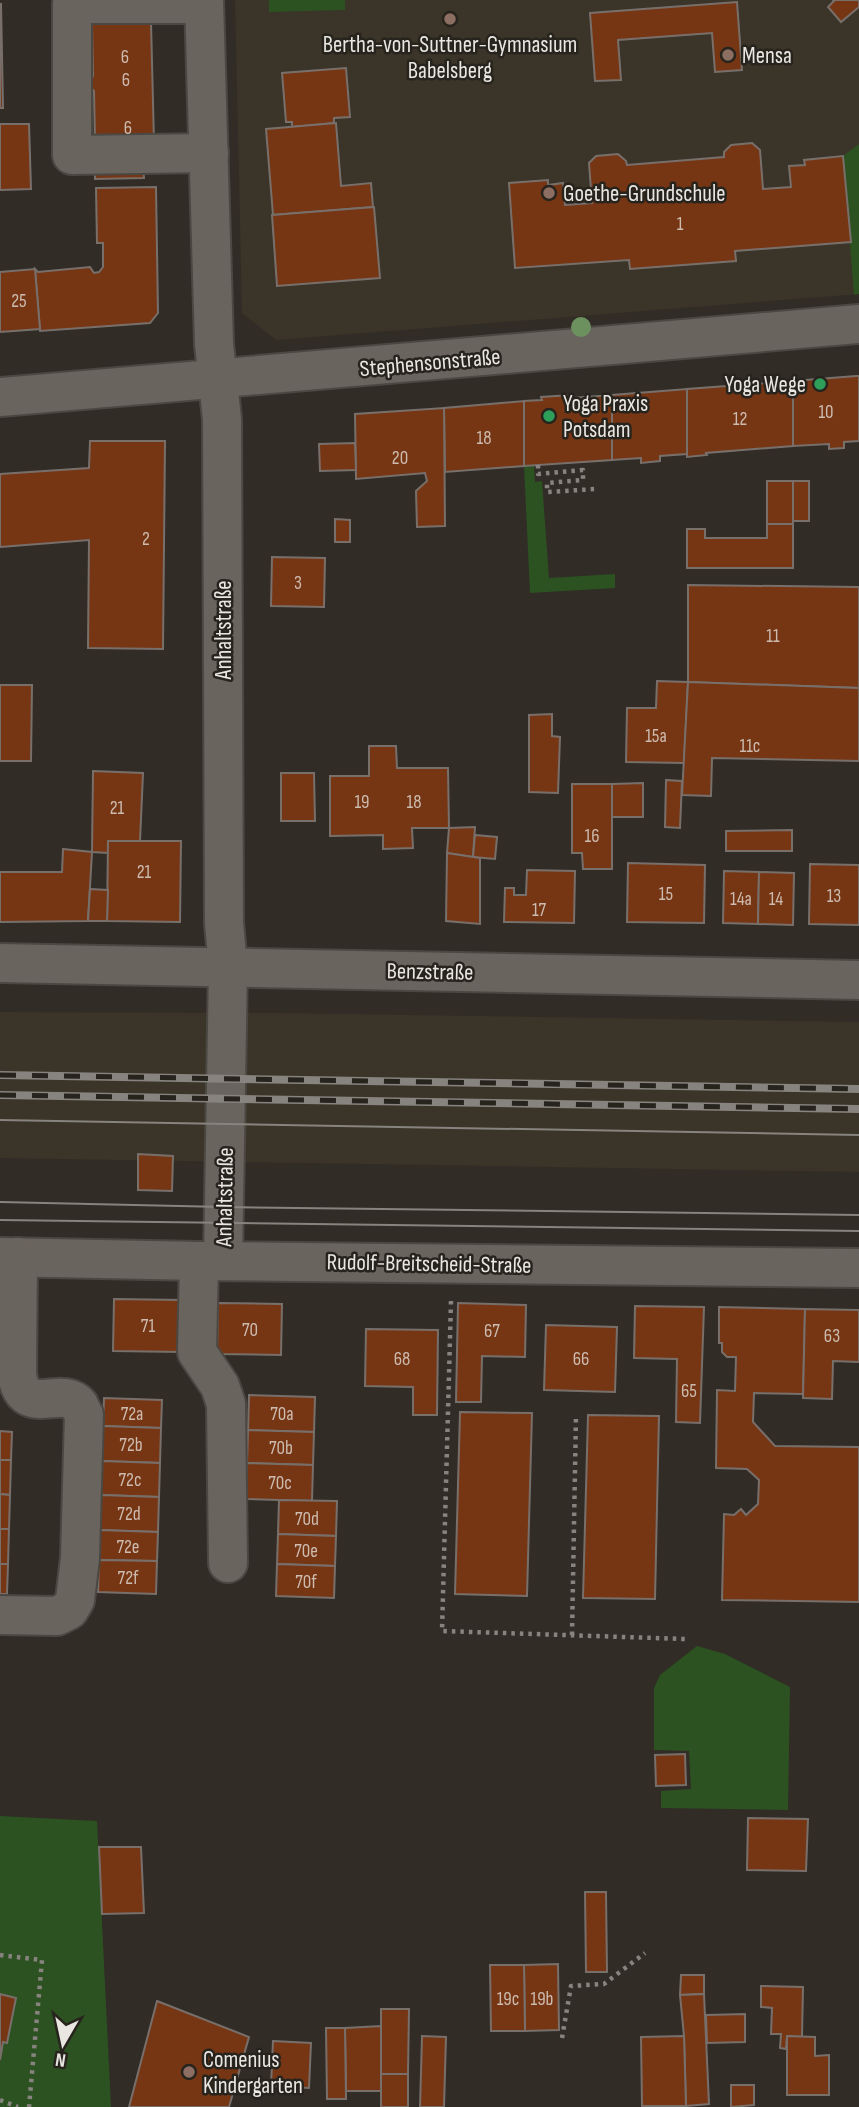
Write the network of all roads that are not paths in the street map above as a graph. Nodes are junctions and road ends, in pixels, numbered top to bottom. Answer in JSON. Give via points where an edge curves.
{"nodes":[{"id":1,"x":204,"y":2,"type":"edge"},
{"id":2,"x":209,"y":153,"type":"junction"},
{"id":3,"x":859,"y":324,"type":"edge"},
{"id":4,"x":218,"y":380,"type":"junction"},
{"id":5,"x":0,"y":397,"type":"edge"},
{"id":6,"x":0,"y":963,"type":"edge"},
{"id":7,"x":228,"y":967,"type":"junction"},
{"id":8,"x":859,"y":980,"type":"edge"},
{"id":9,"x":9,"y":1257,"type":"edge"},
{"id":10,"x":211,"y":1261,"type":"junction"},
{"id":11,"x":859,"y":1268,"type":"edge"},
{"id":12,"x":228,"y":1563,"type":"dead end"},
{"id":13,"x":0,"y":1615,"type":"edge"}],
"edges":[{"from":1,"to":2,"type":"street","name":"Anhaltstraße"},
{"from":1,"to":2,"type":"street","via":[[72,4],[72,155]]},
{"from":2,"to":4,"type":"street","name":"Anhaltstraße"},
{"from":3,"to":4,"type":"street","name":"Stephensonstraße"},
{"from":4,"to":5,"type":"street","name":"Stephensonstraße"},
{"from":4,"to":7,"type":"street","name":"Anhaltstraße"},
{"from":6,"to":7,"type":"street","name":"Benzstraße"},
{"from":7,"to":8,"type":"street","name":"Benzstraße"},
{"from":7,"to":10,"type":"street","name":"Anhaltstraße"},
{"from":9,"to":10,"type":"street","name":"Rudolf-Breitscheid-Straße"},
{"from":9,"to":13,"type":"street","via":[[22,1392],[30,1398],[72,1399],[84,1415],[75,1600],[57,1616]]},
{"from":10,"to":11,"type":"street","name":"Rudolf-Breitscheid-Straße"},
{"from":10,"to":12,"type":"street","name":"Anhaltstraße","via":[[196,1324],[197,1352],[220,1386],[226,1404]]}]}
